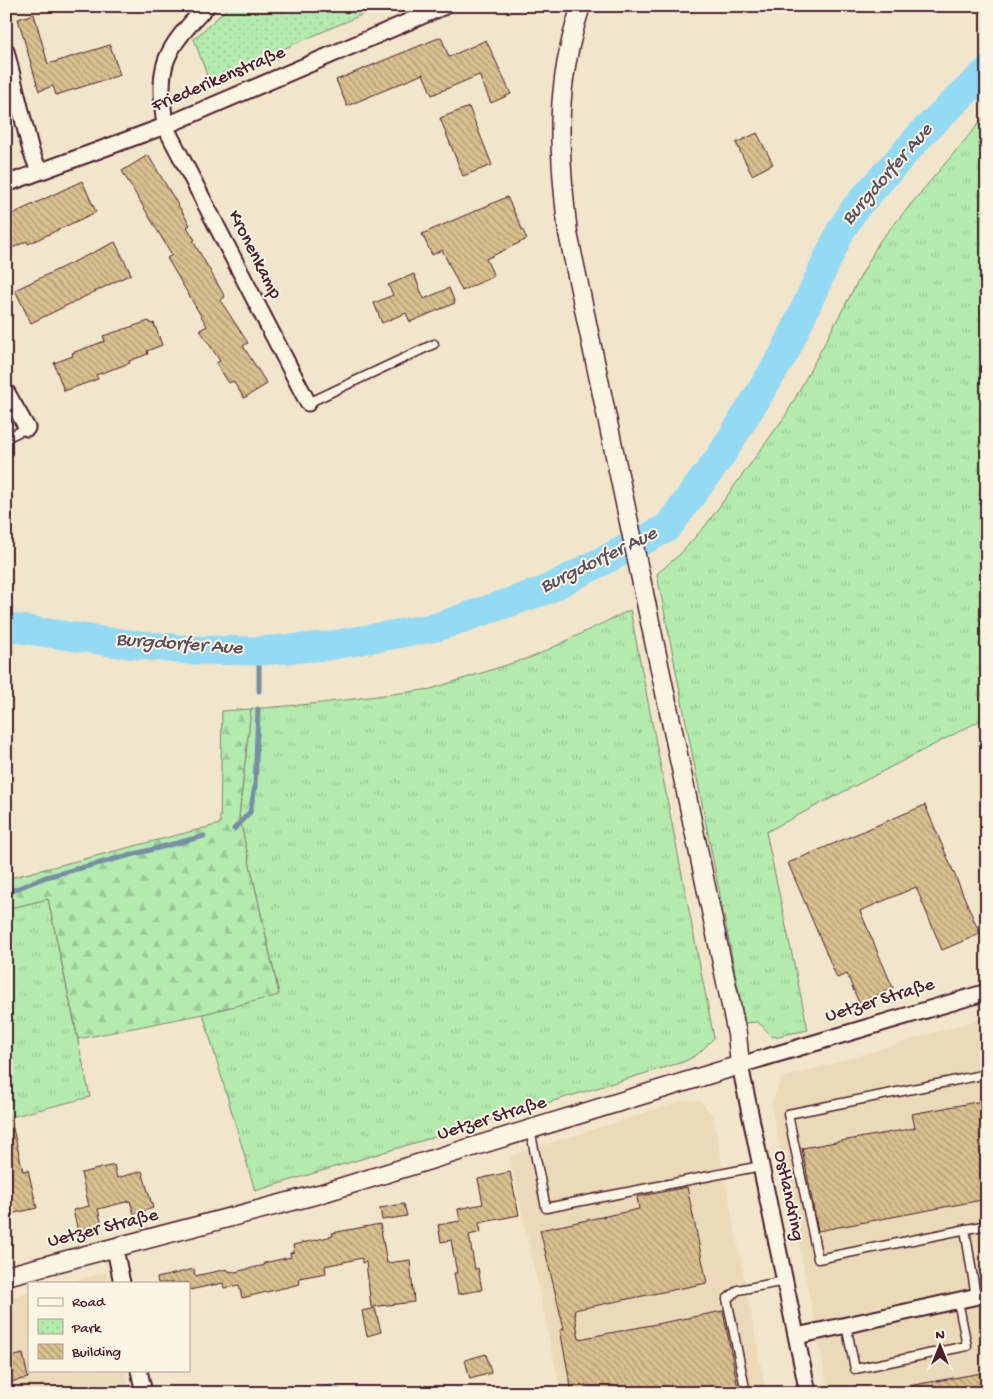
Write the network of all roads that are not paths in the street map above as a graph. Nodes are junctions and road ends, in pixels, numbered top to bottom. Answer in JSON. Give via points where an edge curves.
{"nodes":[{"id":1,"x":206,"y":6,"type":"edge"},
{"id":2,"x":445,"y":6,"type":"edge"},
{"id":3,"x":580,"y":6,"type":"edge"},
{"id":4,"x":6,"y":51,"type":"edge"},
{"id":5,"x":165,"y":126,"type":"junction"},
{"id":6,"x":40,"y":172,"type":"junction"},
{"id":7,"x":6,"y":184,"type":"edge"},
{"id":8,"x":434,"y":344,"type":"dead end"},
{"id":9,"x":7,"y":395,"type":"edge"},
{"id":10,"x":308,"y":403,"type":"joint"},
{"id":11,"x":27,"y":428,"type":"joint"},
{"id":12,"x":6,"y":438,"type":"edge"},
{"id":13,"x":987,"y":992,"type":"edge"},
{"id":14,"x":740,"y":1065,"type":"junction"},
{"id":15,"x":987,"y":1074,"type":"edge"},
{"id":16,"x":530,"y":1129,"type":"junction"},
{"id":17,"x":761,"y":1166,"type":"junction"},
{"id":18,"x":987,"y":1224,"type":"edge"},
{"id":19,"x":965,"y":1229,"type":"junction"},
{"id":20,"x":115,"y":1249,"type":"junction"},
{"id":21,"x":6,"y":1276,"type":"edge"},
{"id":22,"x":785,"y":1281,"type":"junction"},
{"id":23,"x":122,"y":1282,"type":"edge"},
{"id":24,"x":982,"y":1296,"type":"edge"},
{"id":25,"x":958,"y":1301,"type":"junction"},
{"id":26,"x":846,"y":1325,"type":"junction"},
{"id":27,"x":797,"y":1336,"type":"junction"},
{"id":28,"x":139,"y":1372,"type":"edge"},
{"id":29,"x":144,"y":1393,"type":"edge"},
{"id":30,"x":746,"y":1393,"type":"edge"},
{"id":31,"x":808,"y":1393,"type":"edge"}],
"edges":[{"from":1,"to":5,"type":"street","name":"Kronenkamp","via":[[181,33],[163,63],[160,90]]},
{"from":2,"to":5,"type":"street","name":"Friederikenstraße"},
{"from":3,"to":14,"type":"street","via":[[563,72],[559,116],[568,233],[737,1034]]},
{"from":4,"to":6,"type":"street","via":[[31,151]]},
{"from":5,"to":6,"type":"street","name":"Friederikenstraße"},
{"from":5,"to":10,"type":"street","name":"Kronenkamp"},
{"from":6,"to":7,"type":"street","name":"Friederikenstraße"},
{"from":8,"to":10,"type":"lane"},
{"from":9,"to":11,"type":"street"},
{"from":11,"to":12,"type":"lane"},
{"from":13,"to":14,"type":"street","name":"Uetzer Straße"},
{"from":14,"to":16,"type":"street","name":"Uetzer Straße"},
{"from":14,"to":17,"type":"street","name":"Ostlandring"},
{"from":15,"to":19,"type":"lane","via":[[788,1114],[818,1259]]},
{"from":16,"to":17,"type":"lane","via":[[546,1208]]},
{"from":16,"to":20,"type":"street","name":"Uetzer Straße","via":[[319,1194]]},
{"from":17,"to":22,"type":"street","name":"Ostlandring"},
{"from":18,"to":19,"type":"lane"},
{"from":19,"to":24,"type":"lane"},
{"from":20,"to":21,"type":"street","name":"Uetzer Straße"},
{"from":20,"to":23,"type":"street"},
{"from":22,"to":27,"type":"street","name":"Ostlandring"},
{"from":22,"to":30,"type":"lane","via":[[738,1290],[727,1299]]},
{"from":24,"to":25,"type":"street"},
{"from":25,"to":26,"type":"street"},
{"from":25,"to":26,"type":"lane","via":[[968,1346],[855,1369]]},
{"from":26,"to":27,"type":"street"},
{"from":27,"to":31,"type":"street","name":"Ostlandring"},
{"from":28,"to":29,"type":"street"}]}
